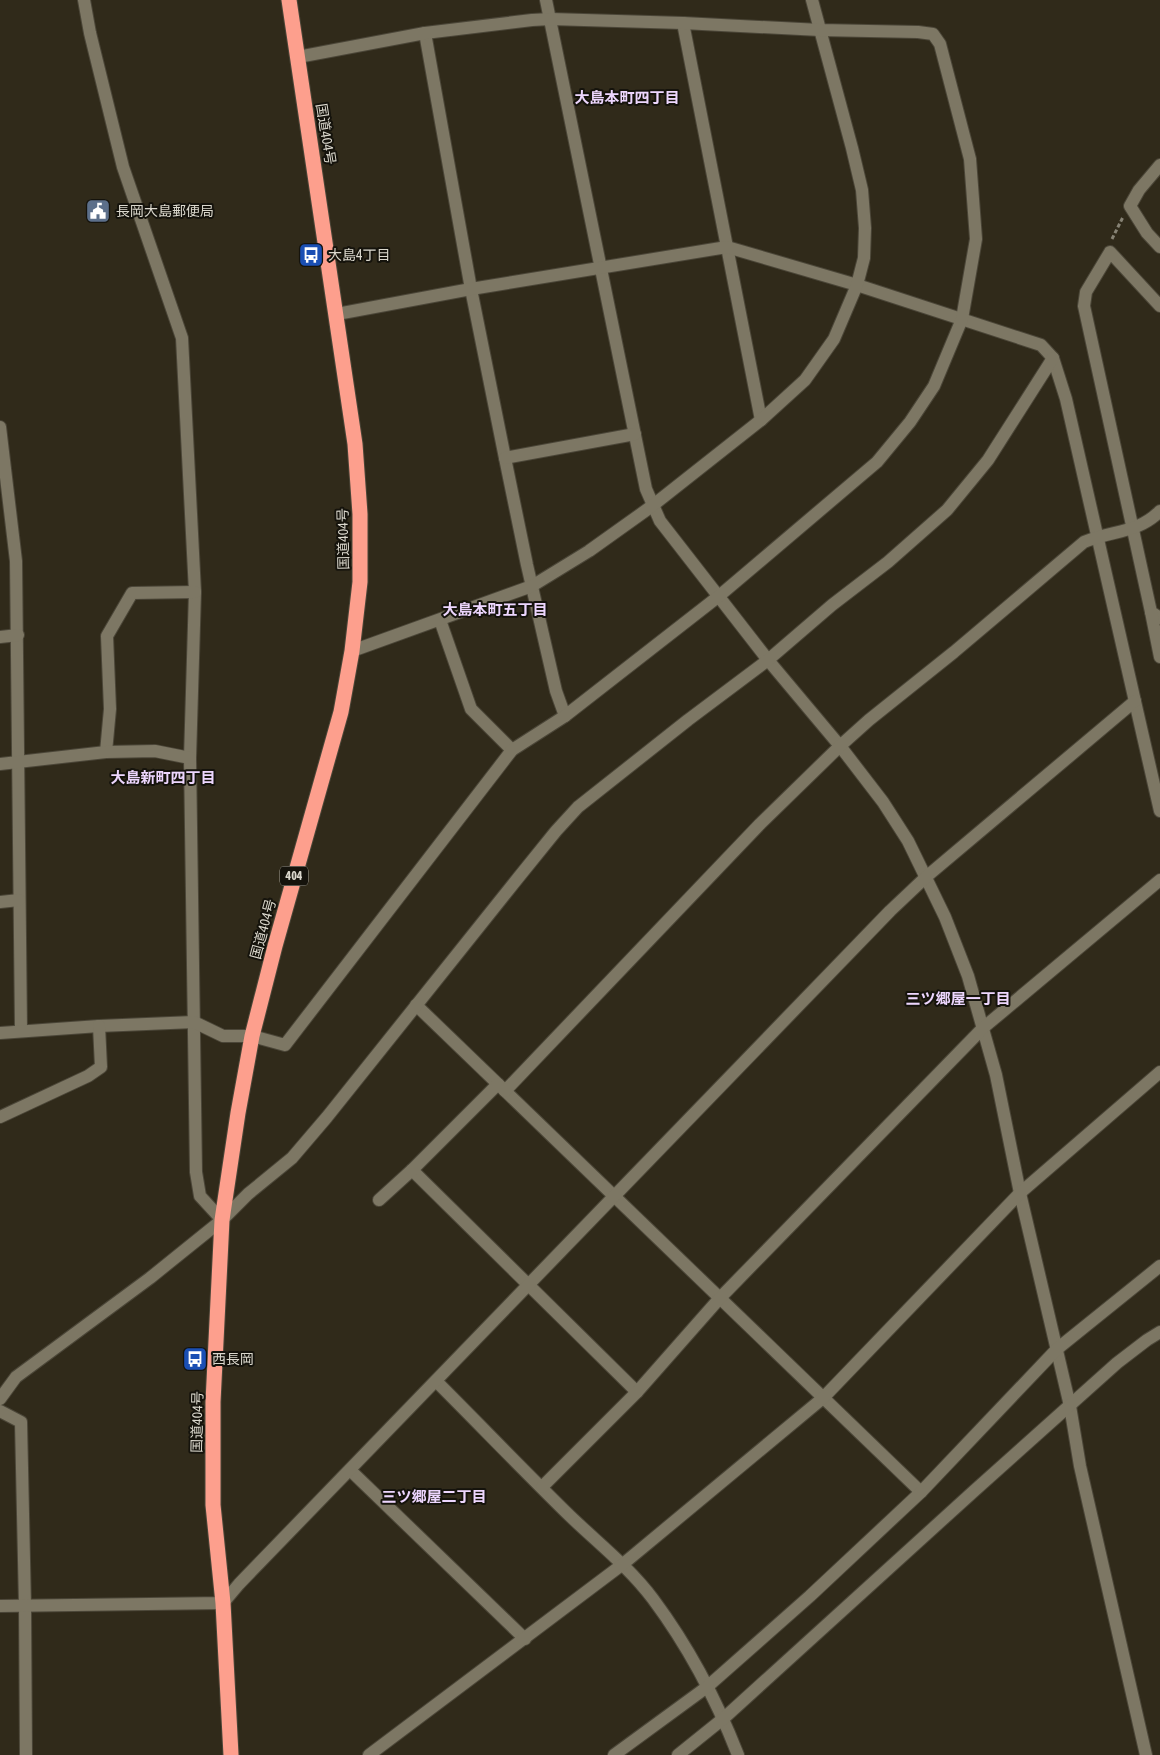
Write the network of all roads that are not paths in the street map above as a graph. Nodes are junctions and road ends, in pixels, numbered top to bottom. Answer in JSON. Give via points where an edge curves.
{"nodes":[{"id":1,"x":84,"y":0,"type":"edge"},
{"id":2,"x":289,"y":0,"type":"edge"},
{"id":3,"x":546,"y":0,"type":"edge"},
{"id":4,"x":812,"y":0,"type":"edge"},
{"id":5,"x":551,"y":19,"type":"junction"},
{"id":6,"x":682,"y":23,"type":"junction"},
{"id":7,"x":820,"y":30,"type":"junction"},
{"id":8,"x":425,"y":34,"type":"junction"},
{"id":9,"x":298,"y":56,"type":"junction"},
{"id":10,"x":1160,"y":165,"type":"edge"},
{"id":11,"x":727,"y":247,"type":"junction"},
{"id":12,"x":1160,"y":247,"type":"edge"},
{"id":13,"x":600,"y":267,"type":"junction"},
{"id":14,"x":857,"y":285,"type":"junction"},
{"id":15,"x":471,"y":289,"type":"junction"},
{"id":16,"x":1160,"y":306,"type":"edge"},
{"id":17,"x":337,"y":314,"type":"junction"},
{"id":18,"x":962,"y":319,"type":"junction"},
{"id":19,"x":1053,"y":358,"type":"junction"},
{"id":20,"x":761,"y":420,"type":"junction"},
{"id":21,"x":0,"y":427,"type":"edge"},
{"id":22,"x":635,"y":434,"type":"junction"},
{"id":23,"x":505,"y":458,"type":"junction"},
{"id":24,"x":652,"y":506,"type":"junction"},
{"id":25,"x":1160,"y":511,"type":"edge"},
{"id":26,"x":1134,"y":529,"type":"junction"},
{"id":27,"x":1098,"y":536,"type":"junction"},
{"id":28,"x":532,"y":586,"type":"junction"},
{"id":29,"x":195,"y":592,"type":"junction"},
{"id":30,"x":719,"y":596,"type":"junction"},
{"id":31,"x":1156,"y":615,"type":"edge"},
{"id":32,"x":440,"y":620,"type":"junction"},
{"id":33,"x":18,"y":635,"type":"junction"},
{"id":34,"x":0,"y":637,"type":"edge"},
{"id":35,"x":352,"y":651,"type":"junction"},
{"id":36,"x":1160,"y":657,"type":"edge"},
{"id":37,"x":768,"y":660,"type":"junction"},
{"id":38,"x":1135,"y":701,"type":"junction"},
{"id":39,"x":565,"y":716,"type":"junction"},
{"id":40,"x":840,"y":746,"type":"junction"},
{"id":41,"x":512,"y":750,"type":"junction"},
{"id":42,"x":106,"y":752,"type":"junction"},
{"id":43,"x":190,"y":758,"type":"junction"},
{"id":44,"x":18,"y":762,"type":"junction"},
{"id":45,"x":0,"y":764,"type":"edge"},
{"id":46,"x":1160,"y":811,"type":"edge"},
{"id":47,"x":926,"y":877,"type":"junction"},
{"id":48,"x":1160,"y":880,"type":"edge"},
{"id":49,"x":19,"y":900,"type":"junction"},
{"id":50,"x":0,"y":902,"type":"edge"},
{"id":51,"x":416,"y":1005,"type":"junction"},
{"id":52,"x":194,"y":1022,"type":"junction"},
{"id":53,"x":99,"y":1026,"type":"junction"},
{"id":54,"x":983,"y":1028,"type":"junction"},
{"id":55,"x":21,"y":1031,"type":"junction"},
{"id":56,"x":0,"y":1033,"type":"edge"},
{"id":57,"x":252,"y":1036,"type":"junction"},
{"id":58,"x":1160,"y":1072,"type":"edge"},
{"id":59,"x":502,"y":1087,"type":"junction"},
{"id":60,"x":0,"y":1117,"type":"edge"},
{"id":61,"x":412,"y":1170,"type":"junction"},
{"id":62,"x":1020,"y":1193,"type":"junction"},
{"id":63,"x":615,"y":1195,"type":"junction"},
{"id":64,"x":379,"y":1200,"type":"dead end"},
{"id":65,"x":222,"y":1220,"type":"junction"},
{"id":66,"x":1160,"y":1266,"type":"edge"},
{"id":67,"x":528,"y":1284,"type":"junction"},
{"id":68,"x":719,"y":1298,"type":"junction"},
{"id":69,"x":1160,"y":1332,"type":"edge"},
{"id":70,"x":1057,"y":1349,"type":"junction"},
{"id":71,"x":436,"y":1380,"type":"junction"},
{"id":72,"x":637,"y":1392,"type":"junction"},
{"id":73,"x":823,"y":1398,"type":"junction"},
{"id":74,"x":0,"y":1399,"type":"edge"},
{"id":75,"x":1070,"y":1406,"type":"junction"},
{"id":76,"x":0,"y":1411,"type":"edge"},
{"id":77,"x":350,"y":1470,"type":"junction"},
{"id":78,"x":542,"y":1488,"type":"junction"},
{"id":79,"x":921,"y":1492,"type":"junction"},
{"id":80,"x":623,"y":1564,"type":"junction"},
{"id":81,"x":223,"y":1603,"type":"junction"},
{"id":82,"x":0,"y":1606,"type":"edge"},
{"id":83,"x":25,"y":1606,"type":"junction"},
{"id":84,"x":525,"y":1639,"type":"junction"},
{"id":85,"x":709,"y":1691,"type":"junction"},
{"id":86,"x":721,"y":1714,"type":"junction"},
{"id":87,"x":26,"y":1755,"type":"edge"},
{"id":88,"x":231,"y":1755,"type":"edge"},
{"id":89,"x":369,"y":1755,"type":"edge"},
{"id":90,"x":614,"y":1755,"type":"edge"},
{"id":91,"x":678,"y":1755,"type":"edge"},
{"id":92,"x":738,"y":1755,"type":"edge"},
{"id":93,"x":1146,"y":1755,"type":"edge"}],
"edges":[{"from":1,"to":29,"type":"street","via":[[123,167],[182,338]]},
{"from":2,"to":9,"type":"highway","name":"国道404号","number":"404"},
{"from":3,"to":5,"type":"street"},
{"from":4,"to":7,"type":"street"},
{"from":5,"to":6,"type":"street"},
{"from":5,"to":8,"type":"street"},
{"from":5,"to":13,"type":"street"},
{"from":6,"to":7,"type":"street"},
{"from":6,"to":11,"type":"street"},
{"from":7,"to":14,"type":"street","via":[[862,190],[864,248]]},
{"from":7,"to":18,"type":"street","via":[[918,32],[933,34],[940,44],[970,159],[975,216],[976,239]]},
{"from":8,"to":9,"type":"street"},
{"from":8,"to":15,"type":"street"},
{"from":9,"to":17,"type":"highway","name":"国道404号","number":"404"},
{"from":10,"to":12,"type":"street","via":[[1130,206]]},
{"from":11,"to":13,"type":"street"},
{"from":11,"to":14,"type":"street"},
{"from":11,"to":20,"type":"street"},
{"from":13,"to":15,"type":"street"},
{"from":13,"to":22,"type":"street"},
{"from":14,"to":18,"type":"street"},
{"from":14,"to":20,"type":"street","via":[[834,339],[805,380]]},
{"from":15,"to":17,"type":"street"},
{"from":15,"to":23,"type":"street"},
{"from":16,"to":26,"type":"street","via":[[1110,252],[1086,292],[1084,306]]},
{"from":17,"to":35,"type":"highway","name":"国道404号","number":"404","via":[[360,514],[360,582]]},
{"from":18,"to":19,"type":"street","via":[[1041,345]]},
{"from":18,"to":30,"type":"street","via":[[934,386],[877,462]]},
{"from":19,"to":27,"type":"street","via":[[1066,399]]},
{"from":19,"to":37,"type":"street","via":[[988,460],[947,510]]},
{"from":20,"to":24,"type":"street"},
{"from":21,"to":33,"type":"street","via":[[16,561]]},
{"from":22,"to":23,"type":"street"},
{"from":22,"to":24,"type":"street"},
{"from":23,"to":28,"type":"street"},
{"from":24,"to":28,"type":"street"},
{"from":24,"to":30,"type":"street","via":[[660,521]]},
{"from":25,"to":26,"type":"street","via":[[1150,521]]},
{"from":26,"to":27,"type":"street"},
{"from":26,"to":31,"type":"street"},
{"from":27,"to":38,"type":"street"},
{"from":27,"to":40,"type":"street","via":[[1084,542]]},
{"from":28,"to":32,"type":"street"},
{"from":28,"to":39,"type":"street","via":[[556,691]]},
{"from":29,"to":42,"type":"street","via":[[132,593],[107,636],[110,709]]},
{"from":29,"to":43,"type":"street"},
{"from":30,"to":37,"type":"street"},
{"from":30,"to":39,"type":"street"},
{"from":31,"to":36,"type":"street"},
{"from":32,"to":35,"type":"street"},
{"from":32,"to":41,"type":"street","via":[[471,709]]},
{"from":33,"to":34,"type":"street"},
{"from":33,"to":44,"type":"street"},
{"from":35,"to":57,"type":"highway","name":"国道404号","number":"404","via":[[341,712]]},
{"from":37,"to":40,"type":"street"},
{"from":37,"to":51,"type":"street","via":[[578,807]]},
{"from":38,"to":46,"type":"street"},
{"from":38,"to":47,"type":"street"},
{"from":39,"to":41,"type":"street"},
{"from":40,"to":47,"type":"street","via":[[883,802]]},
{"from":40,"to":59,"type":"street"},
{"from":41,"to":57,"type":"street","via":[[285,1045]]},
{"from":42,"to":43,"type":"street","via":[[155,751]]},
{"from":42,"to":44,"type":"street"},
{"from":43,"to":52,"type":"street"},
{"from":44,"to":45,"type":"street"},
{"from":44,"to":49,"type":"street"},
{"from":47,"to":54,"type":"street","via":[[968,976]]},
{"from":47,"to":63,"type":"street"},
{"from":48,"to":54,"type":"street"},
{"from":49,"to":50,"type":"street"},
{"from":49,"to":55,"type":"street"},
{"from":51,"to":59,"type":"street"},
{"from":51,"to":65,"type":"street","via":[[292,1158]]},
{"from":52,"to":53,"type":"street"},
{"from":52,"to":57,"type":"street","via":[[223,1036]]},
{"from":52,"to":65,"type":"street","via":[[196,1172],[200,1196]]},
{"from":53,"to":55,"type":"street"},
{"from":53,"to":60,"type":"street","via":[[101,1067]]},
{"from":54,"to":62,"type":"street","via":[[996,1074]]},
{"from":54,"to":68,"type":"street"},
{"from":55,"to":56,"type":"street"},
{"from":57,"to":65,"type":"highway","name":"国道404号","number":"404"},
{"from":58,"to":62,"type":"street"},
{"from":59,"to":61,"type":"street"},
{"from":59,"to":63,"type":"street"},
{"from":61,"to":64,"type":"street"},
{"from":61,"to":67,"type":"street"},
{"from":62,"to":70,"type":"street"},
{"from":62,"to":73,"type":"street"},
{"from":63,"to":67,"type":"street"},
{"from":63,"to":68,"type":"street"},
{"from":65,"to":74,"type":"street","via":[[150,1278],[16,1376]]},
{"from":65,"to":81,"type":"highway","name":"国道404号","number":"404","via":[[213,1402],[213,1505]]},
{"from":66,"to":70,"type":"street"},
{"from":67,"to":71,"type":"street"},
{"from":67,"to":72,"type":"street"},
{"from":68,"to":72,"type":"street"},
{"from":68,"to":73,"type":"street"},
{"from":69,"to":75,"type":"street","via":[[1134,1349]]},
{"from":70,"to":75,"type":"street"},
{"from":70,"to":79,"type":"street"},
{"from":71,"to":77,"type":"street"},
{"from":71,"to":78,"type":"street"},
{"from":72,"to":78,"type":"street"},
{"from":73,"to":79,"type":"street"},
{"from":73,"to":80,"type":"street"},
{"from":75,"to":86,"type":"street"},
{"from":75,"to":93,"type":"street","via":[[1080,1466]]},
{"from":76,"to":83,"type":"street","via":[[21,1422]]},
{"from":77,"to":81,"type":"street"},
{"from":77,"to":84,"type":"street"},
{"from":78,"to":80,"type":"street"},
{"from":79,"to":85,"type":"street"},
{"from":80,"to":84,"type":"street"},
{"from":80,"to":85,"type":"street","via":[[674,1629]]},
{"from":81,"to":83,"type":"street"},
{"from":81,"to":88,"type":"highway","name":"国道404号","number":"404"},
{"from":82,"to":83,"type":"street"},
{"from":83,"to":87,"type":"street"},
{"from":84,"to":89,"type":"street"},
{"from":85,"to":86,"type":"street"},
{"from":85,"to":90,"type":"street"},
{"from":86,"to":91,"type":"street"},
{"from":86,"to":92,"type":"street"}]}
